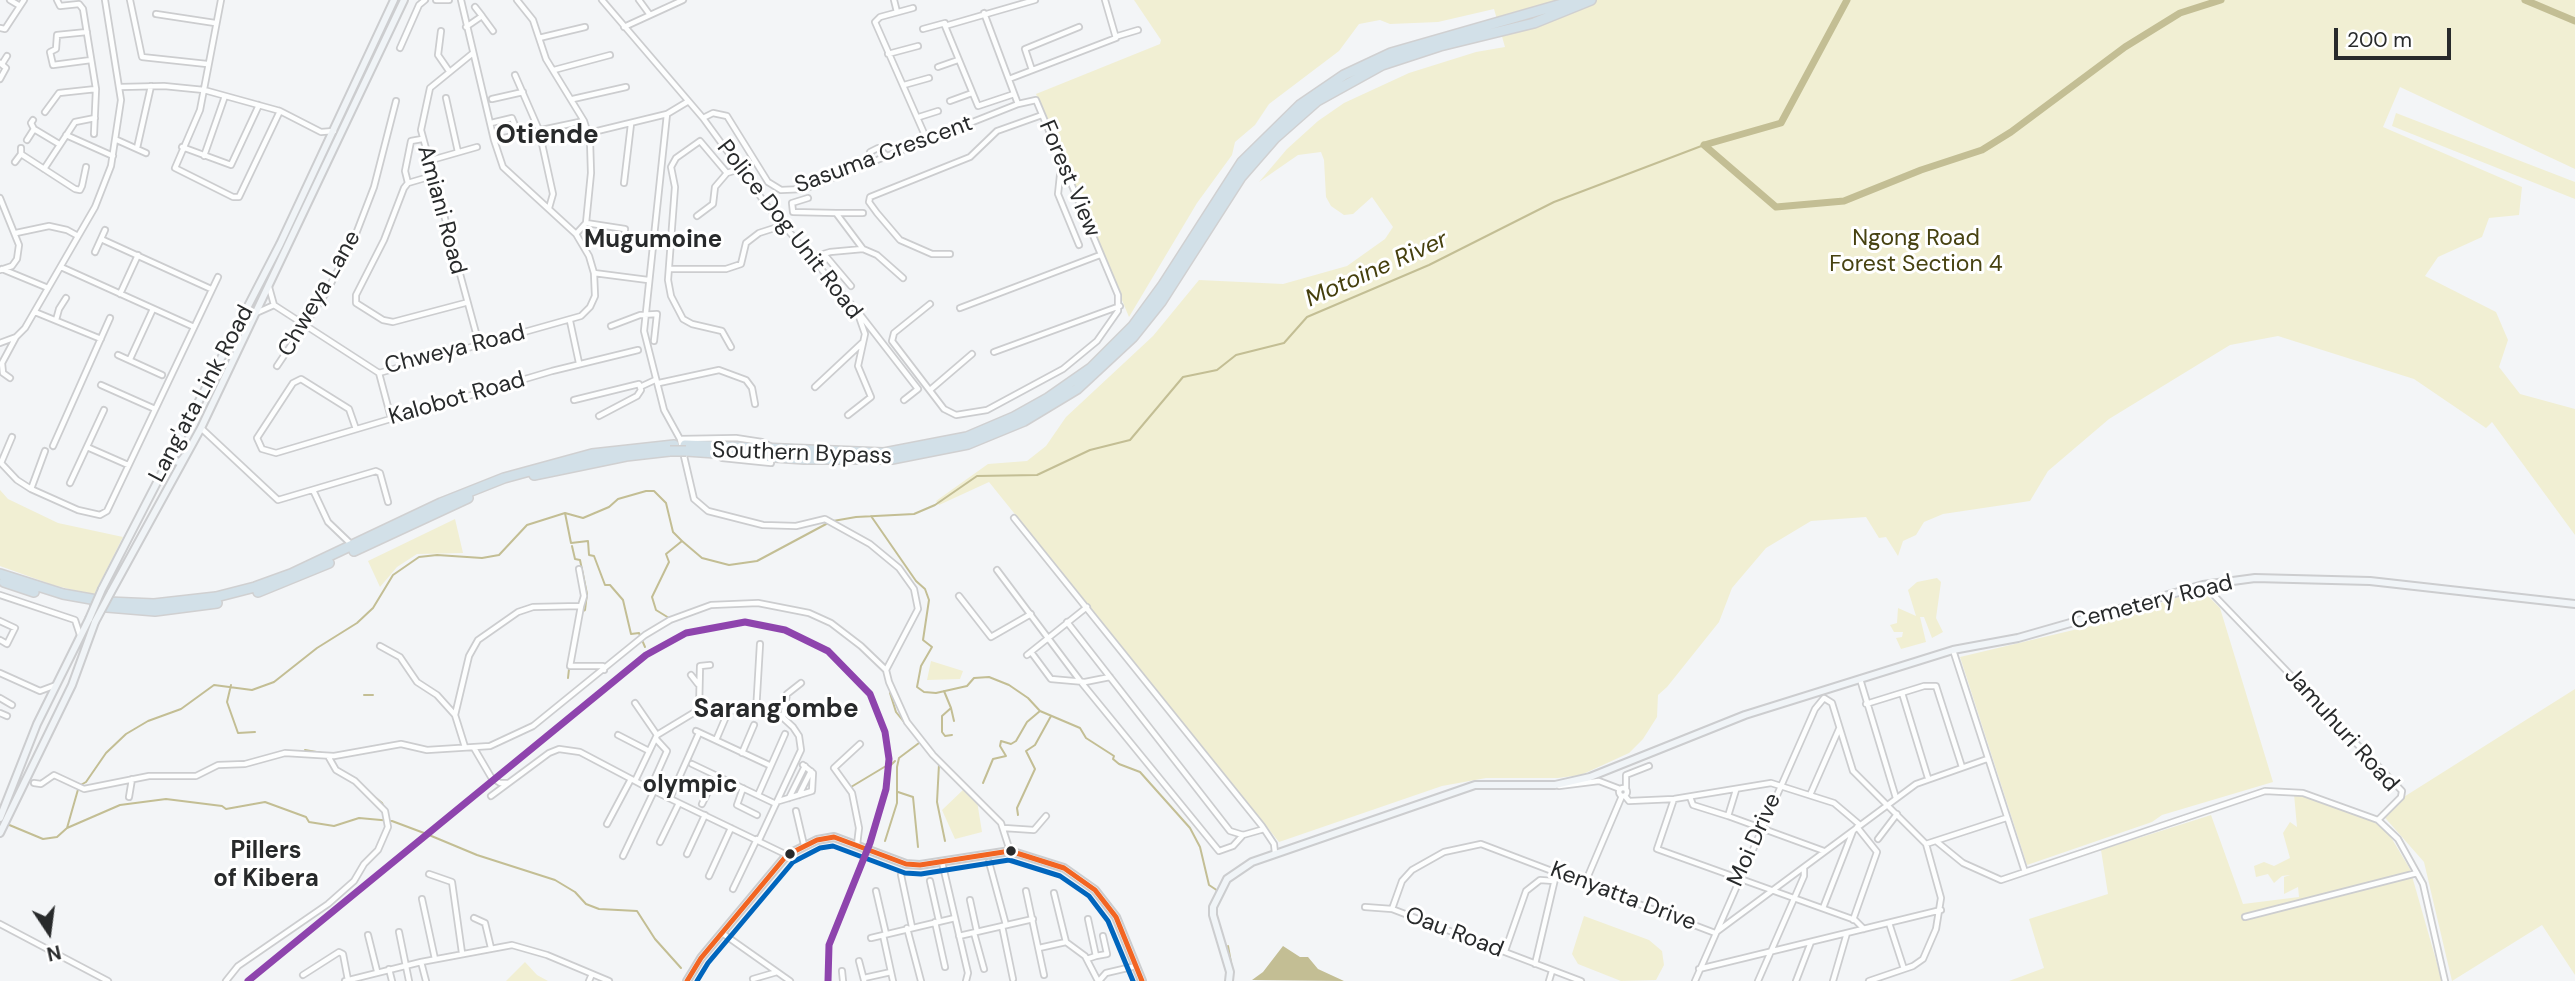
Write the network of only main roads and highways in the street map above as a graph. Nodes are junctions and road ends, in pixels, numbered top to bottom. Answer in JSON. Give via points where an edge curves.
{"nodes":[{"id":1,"x":1576,"y":0,"type":"edge"},
{"id":2,"x":1591,"y":0,"type":"edge"},
{"id":3,"x":680,"y":448,"type":"junction"},
{"id":4,"x":0,"y":574,"type":"edge"},
{"id":5,"x":0,"y":580,"type":"edge"}],
"edges":[{"from":1,"to":3,"type":"highway","name":"Southern Bypass","via":[[1391,53],[1344,75],[1300,105],[1242,162],[1133,326],[1091,368],[1033,407],[974,435],[915,449],[867,453]]},
{"from":2,"to":3,"type":"highway","name":"Southern Bypass","via":[[1534,23],[1396,60],[1318,101],[1280,132],[1241,177],[1161,302],[1133,337],[1077,389],[1024,421],[968,444],[892,458],[804,459]]},
{"from":3,"to":4,"type":"highway","name":"Southern Bypass","via":[[592,454],[504,478],[255,587],[182,602],[81,598]]},
{"from":3,"to":5,"type":"highway","name":"Southern Bypass","via":[[508,482],[304,576],[233,600],[155,611],[110,608],[56,598]]}]}
